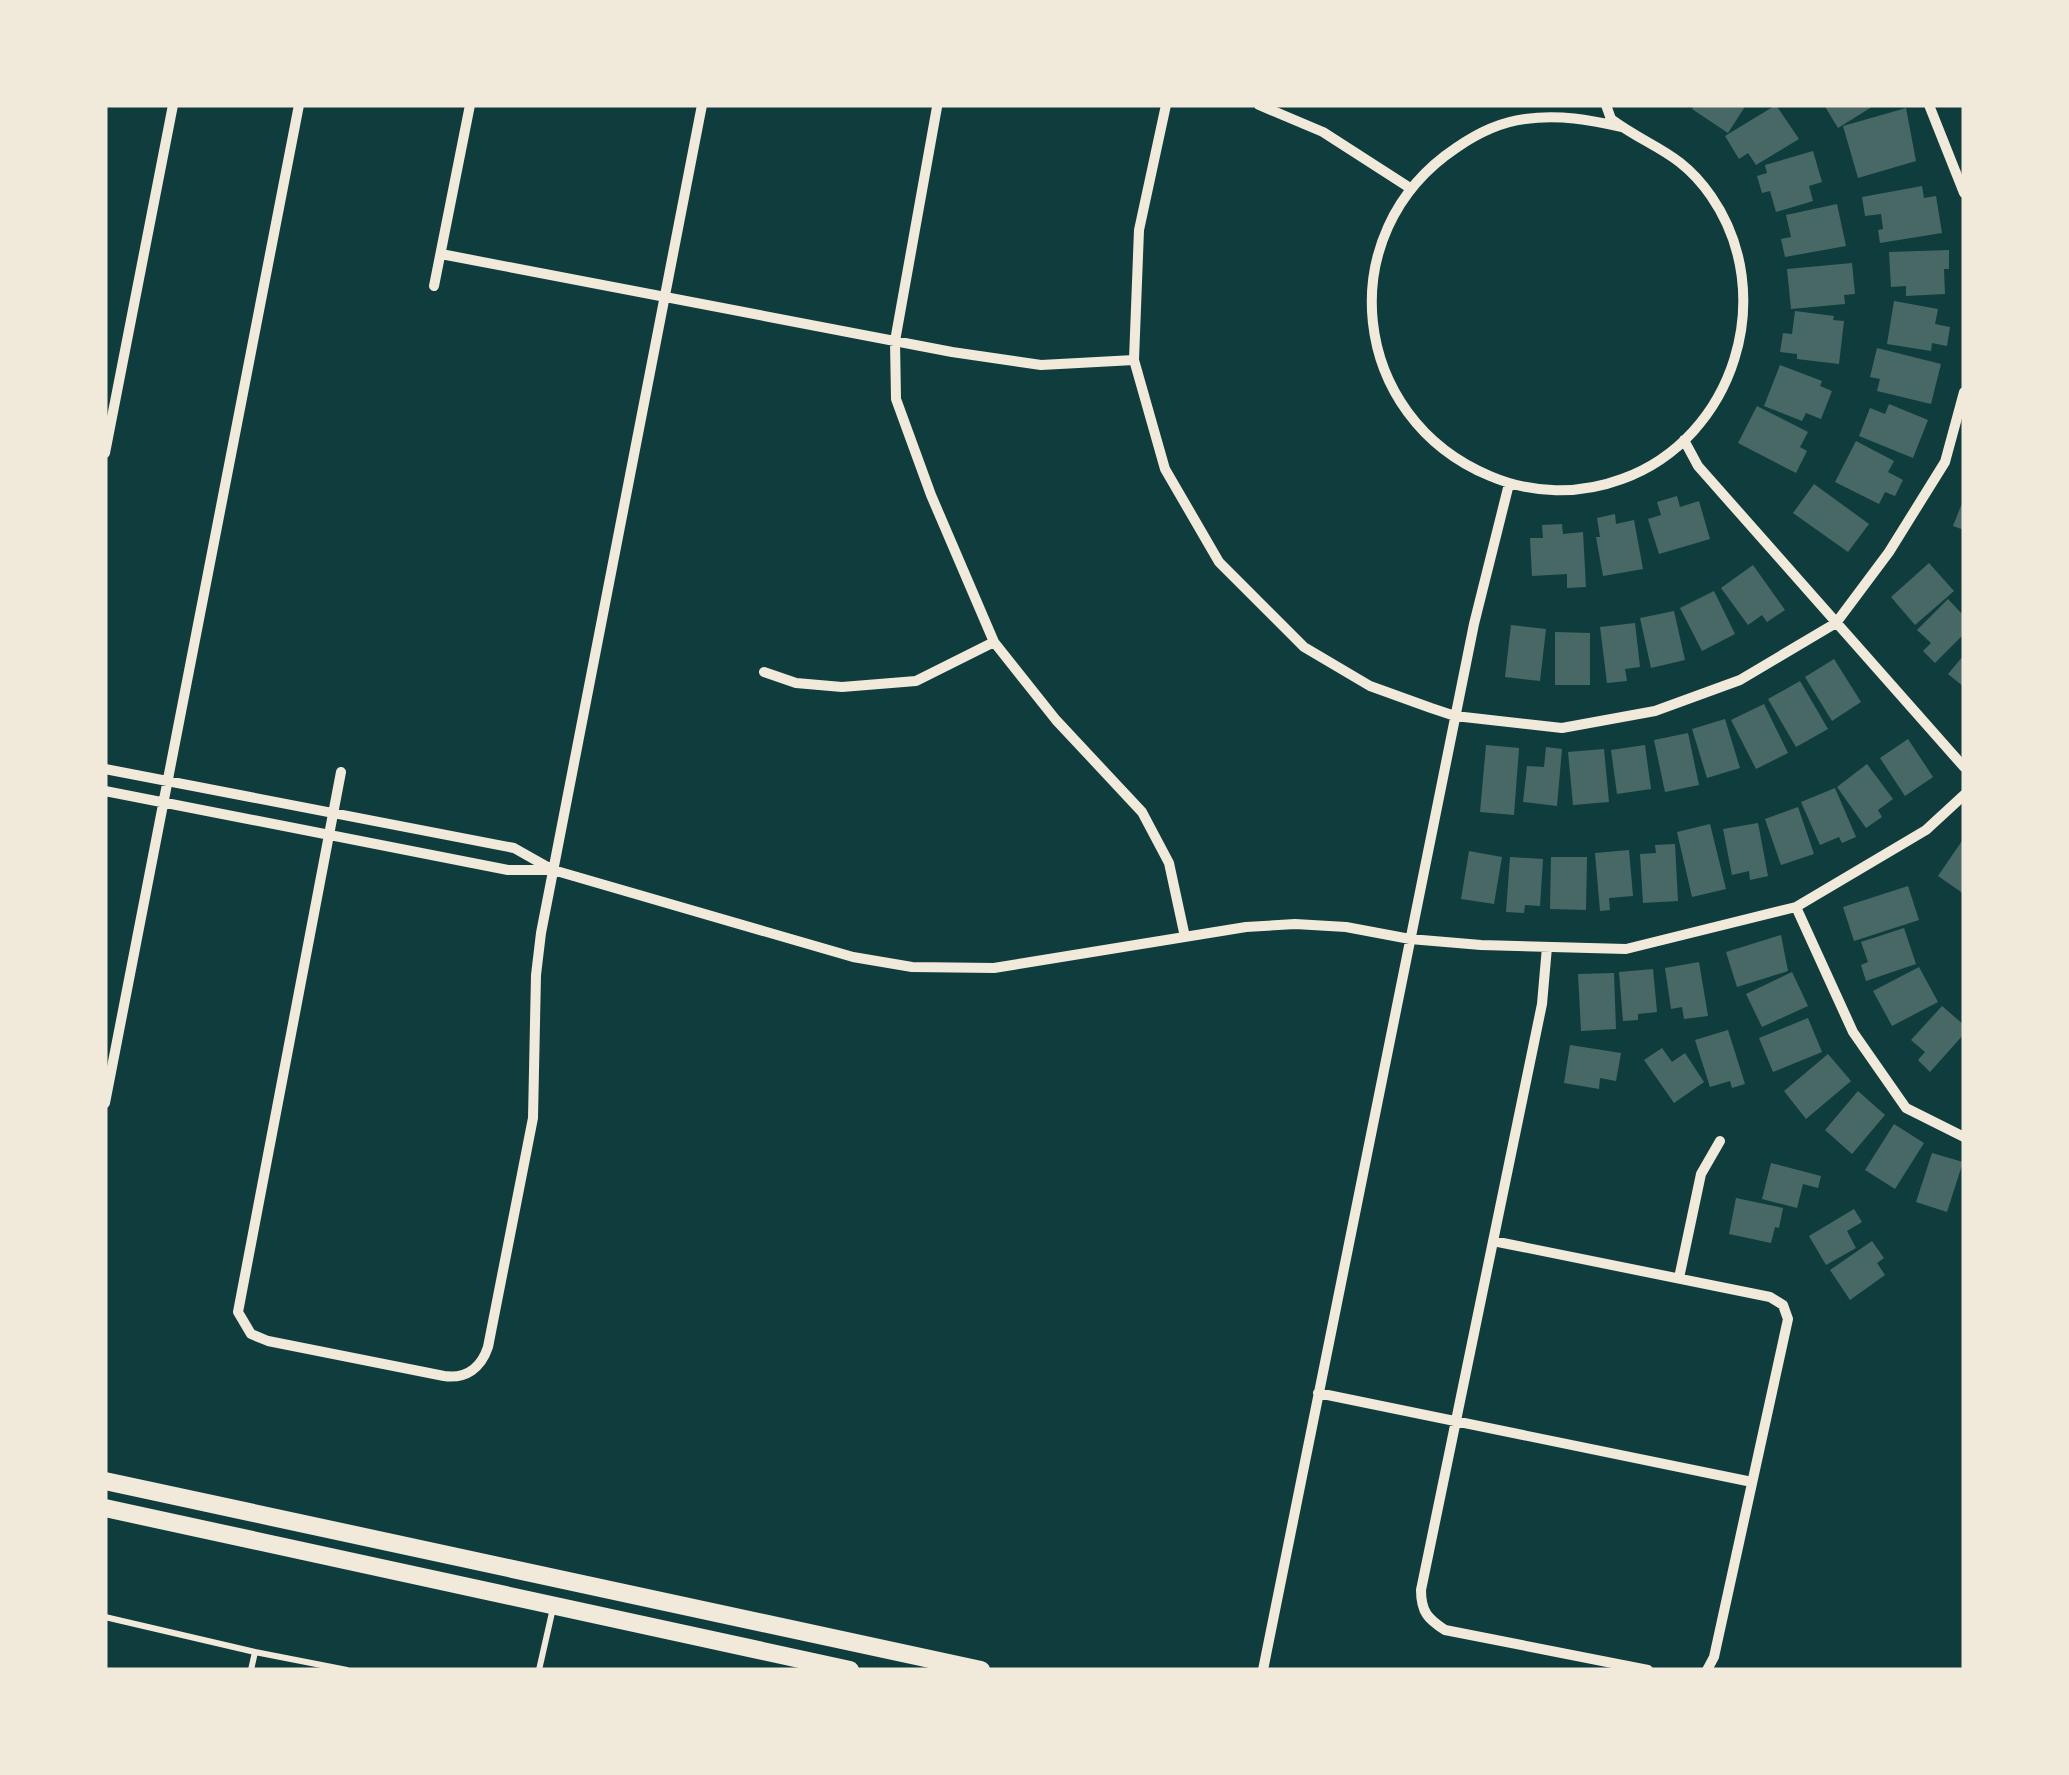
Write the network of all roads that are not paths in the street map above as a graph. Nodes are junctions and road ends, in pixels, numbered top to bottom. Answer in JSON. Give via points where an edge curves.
{"nodes":[{"id":1,"x":172,"y":105,"type":"edge"},
{"id":2,"x":299,"y":105,"type":"edge"},
{"id":3,"x":470,"y":105,"type":"edge"},
{"id":4,"x":702,"y":105,"type":"edge"},
{"id":5,"x":1166,"y":105,"type":"edge"},
{"id":6,"x":1258,"y":105,"type":"edge"},
{"id":7,"x":1552,"y":105,"type":"edge"},
{"id":8,"x":1606,"y":105,"type":"edge"},
{"id":9,"x":1929,"y":105,"type":"edge"},
{"id":10,"x":936,"y":108,"type":"dead end"},
{"id":11,"x":1549,"y":118,"type":"junction"},
{"id":12,"x":1622,"y":127,"type":"junction"},
{"id":13,"x":1410,"y":188,"type":"junction"},
{"id":14,"x":1964,"y":193,"type":"edge"},
{"id":15,"x":441,"y":254,"type":"junction"},
{"id":16,"x":434,"y":286,"type":"dead end"},
{"id":17,"x":665,"y":297,"type":"junction"},
{"id":18,"x":895,"y":340,"type":"junction"},
{"id":19,"x":1134,"y":360,"type":"junction"},
{"id":20,"x":1964,"y":392,"type":"edge"},
{"id":21,"x":1684,"y":440,"type":"junction"},
{"id":22,"x":1949,"y":448,"type":"junction"},
{"id":23,"x":105,"y":453,"type":"edge"},
{"id":24,"x":1964,"y":453,"type":"edge"},
{"id":25,"x":1508,"y":484,"type":"junction"},
{"id":26,"x":1836,"y":623,"type":"junction"},
{"id":27,"x":994,"y":642,"type":"junction"},
{"id":28,"x":764,"y":672,"type":"dead end"},
{"id":29,"x":1455,"y":716,"type":"junction"},
{"id":30,"x":1964,"y":767,"type":"edge"},
{"id":31,"x":105,"y":768,"type":"edge"},
{"id":32,"x":341,"y":772,"type":"dead end"},
{"id":33,"x":168,"y":780,"type":"junction"},
{"id":34,"x":105,"y":792,"type":"edge"},
{"id":35,"x":1964,"y":795,"type":"edge"},
{"id":36,"x":163,"y":803,"type":"junction"},
{"id":37,"x":333,"y":812,"type":"junction"},
{"id":38,"x":329,"y":835,"type":"junction"},
{"id":39,"x":553,"y":870,"type":"junction"},
{"id":40,"x":1796,"y":907,"type":"junction"},
{"id":41,"x":1186,"y":937,"type":"junction"},
{"id":42,"x":1410,"y":938,"type":"junction"},
{"id":43,"x":1548,"y":947,"type":"junction"},
{"id":44,"x":105,"y":1103,"type":"edge"},
{"id":45,"x":1964,"y":1137,"type":"edge"},
{"id":46,"x":1720,"y":1141,"type":"dead end"},
{"id":47,"x":1493,"y":1241,"type":"junction"},
{"id":48,"x":1679,"y":1278,"type":"junction"},
{"id":49,"x":1318,"y":1393,"type":"junction"},
{"id":50,"x":1456,"y":1422,"type":"junction"},
{"id":51,"x":105,"y":1481,"type":"edge"},
{"id":52,"x":1752,"y":1482,"type":"junction"},
{"id":53,"x":105,"y":1508,"type":"edge"},
{"id":54,"x":554,"y":1606,"type":"junction"},
{"id":55,"x":105,"y":1617,"type":"edge"},
{"id":56,"x":255,"y":1652,"type":"junction"},
{"id":57,"x":251,"y":1670,"type":"edge"},
{"id":58,"x":346,"y":1670,"type":"edge"},
{"id":59,"x":539,"y":1670,"type":"edge"},
{"id":60,"x":850,"y":1670,"type":"edge"},
{"id":61,"x":981,"y":1670,"type":"edge"},
{"id":62,"x":1263,"y":1670,"type":"edge"},
{"id":63,"x":1648,"y":1670,"type":"edge"},
{"id":64,"x":1706,"y":1670,"type":"edge"}],
"edges":[{"from":1,"to":23,"type":"street"},
{"from":2,"to":33,"type":"street"},
{"from":3,"to":15,"type":"street"},
{"from":4,"to":17,"type":"street"},
{"from":5,"to":19,"type":"street","via":[[1140,230]]},
{"from":6,"to":13,"type":"street","via":[[1323,132]]},
{"from":7,"to":11,"type":"street"},
{"from":8,"to":12,"type":"street"},
{"from":9,"to":14,"type":"street"},
{"from":10,"to":18,"type":"street"},
{"from":11,"to":12,"type":"street"},
{"from":11,"to":13,"type":"street","via":[[1476,134]]},
{"from":12,"to":21,"type":"street","via":[[1672,155],[1699,181],[1721,212],[1740,266],[1744,304],[1735,361],[1710,412]]},
{"from":13,"to":25,"type":"street","via":[[1379,246],[1371,296],[1375,346],[1393,393],[1423,434],[1462,465]]},
{"from":15,"to":16,"type":"street"},
{"from":15,"to":17,"type":"street"},
{"from":17,"to":18,"type":"street"},
{"from":17,"to":39,"type":"street"},
{"from":18,"to":19,"type":"street","via":[[1041,366]]},
{"from":18,"to":27,"type":"street","via":[[896,399]]},
{"from":19,"to":29,"type":"street","via":[[1165,469],[1219,562],[1304,647],[1370,686]]},
{"from":20,"to":22,"type":"street"},
{"from":21,"to":25,"type":"street","via":[[1642,470],[1594,487]]},
{"from":21,"to":26,"type":"street","via":[[1698,466]]},
{"from":22,"to":24,"type":"street"},
{"from":22,"to":26,"type":"street","via":[[1889,552]]},
{"from":25,"to":29,"type":"street"},
{"from":26,"to":29,"type":"street","via":[[1740,680],[1655,711],[1562,728]]},
{"from":26,"to":30,"type":"street"},
{"from":27,"to":28,"type":"street","via":[[916,680],[842,687]]},
{"from":27,"to":41,"type":"street","via":[[1142,812],[1170,863]]},
{"from":29,"to":42,"type":"street"},
{"from":31,"to":33,"type":"street"},
{"from":32,"to":37,"type":"street"},
{"from":33,"to":36,"type":"street"},
{"from":33,"to":37,"type":"street"},
{"from":34,"to":36,"type":"street"},
{"from":35,"to":40,"type":"street","via":[[1926,830]]},
{"from":36,"to":38,"type":"street"},
{"from":36,"to":44,"type":"street"},
{"from":37,"to":38,"type":"street"},
{"from":37,"to":39,"type":"street","via":[[514,848]]},
{"from":38,"to":39,"type":"street","via":[[508,870]]},
{"from":38,"to":39,"type":"street","via":[[238,1312],[251,1334],[268,1342],[444,1376],[470,1372],[488,1346],[533,1118],[536,975]]},
{"from":39,"to":41,"type":"street","via":[[853,957],[912,967],[994,968]]},
{"from":40,"to":43,"type":"street","via":[[1626,949]]},
{"from":40,"to":45,"type":"street","via":[[1853,1032],[1906,1108]]},
{"from":41,"to":42,"type":"street","via":[[1294,924]]},
{"from":42,"to":43,"type":"street"},
{"from":42,"to":49,"type":"street"},
{"from":43,"to":47,"type":"street"},
{"from":46,"to":48,"type":"street","via":[[1701,1174]]},
{"from":47,"to":48,"type":"street"},
{"from":47,"to":50,"type":"street"},
{"from":48,"to":52,"type":"street","via":[[1783,1305],[1788,1319]]},
{"from":49,"to":50,"type":"street"},
{"from":49,"to":62,"type":"street"},
{"from":50,"to":52,"type":"street"},
{"from":50,"to":63,"type":"street","via":[[1421,1590],[1429,1620],[1445,1630]]},
{"from":51,"to":61,"type":"main road"},
{"from":52,"to":64,"type":"street"},
{"from":53,"to":54,"type":"main road"},
{"from":54,"to":59,"type":"lane"},
{"from":54,"to":60,"type":"main road"},
{"from":55,"to":56,"type":"lane"},
{"from":56,"to":57,"type":"lane"},
{"from":56,"to":58,"type":"lane"}]}
